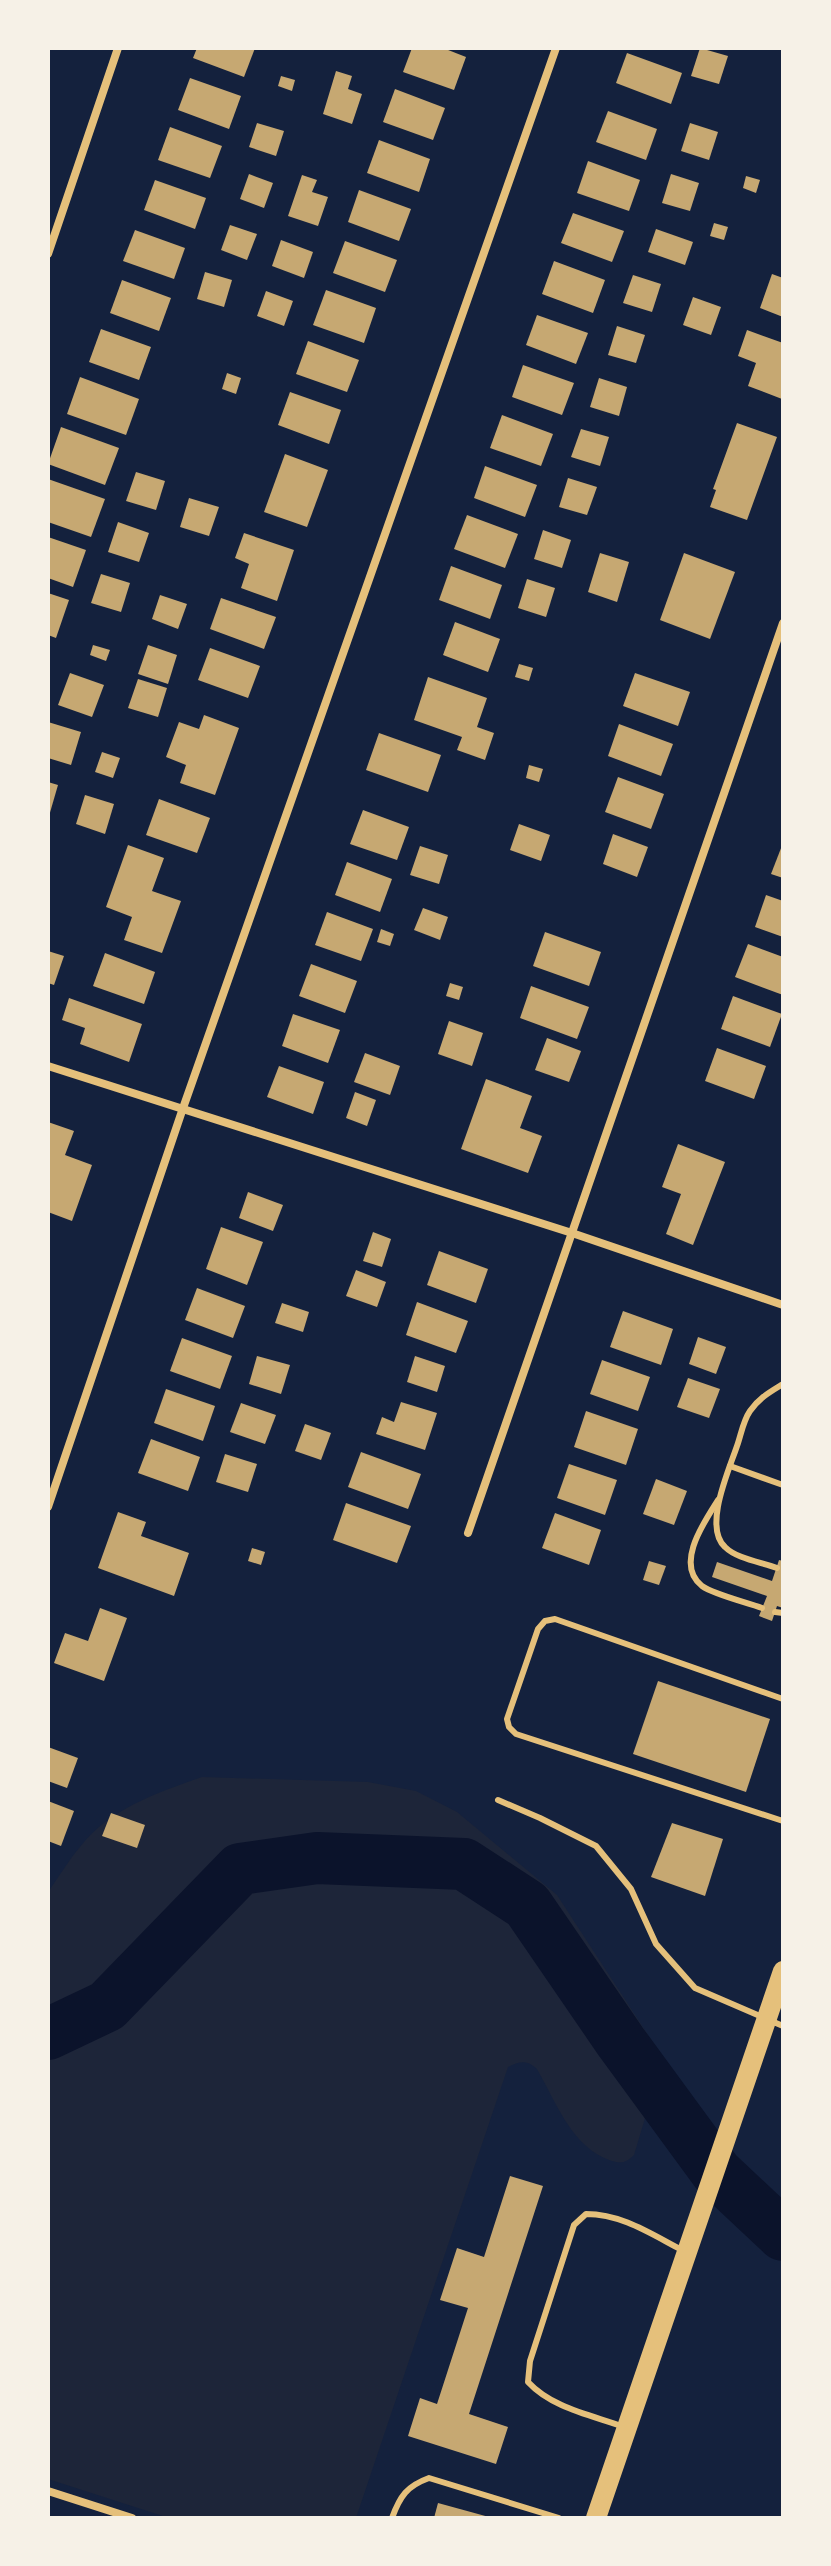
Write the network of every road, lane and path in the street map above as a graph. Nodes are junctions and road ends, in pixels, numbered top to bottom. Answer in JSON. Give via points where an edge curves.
{"nodes":[{"id":1,"x":118,"y":48,"type":"edge"},
{"id":2,"x":556,"y":48,"type":"edge"},
{"id":3,"x":48,"y":254,"type":"edge"},
{"id":4,"x":783,"y":623,"type":"edge"},
{"id":5,"x":48,"y":1066,"type":"edge"},
{"id":6,"x":182,"y":1111,"type":"junction"},
{"id":7,"x":572,"y":1233,"type":"junction"},
{"id":8,"x":783,"y":1305,"type":"edge"},
{"id":9,"x":783,"y":1384,"type":"edge"},
{"id":10,"x":730,"y":1466,"type":"junction"},
{"id":11,"x":783,"y":1485,"type":"edge"},
{"id":12,"x":720,"y":1496,"type":"junction"},
{"id":13,"x":48,"y":1507,"type":"edge"},
{"id":14,"x":468,"y":1533,"type":"dead end"},
{"id":15,"x":777,"y":1568,"type":"dead end"},
{"id":16,"x":762,"y":1608,"type":"dead end"},
{"id":17,"x":783,"y":1699,"type":"edge"},
{"id":18,"x":498,"y":1800,"type":"dead end"},
{"id":19,"x":783,"y":1821,"type":"edge"},
{"id":20,"x":783,"y":1971,"type":"edge"},
{"id":21,"x":774,"y":2023,"type":"edge"},
{"id":22,"x":687,"y":2246,"type":"junction"},
{"id":23,"x":626,"y":2428,"type":"junction"},
{"id":24,"x":48,"y":2491,"type":"edge"},
{"id":25,"x":132,"y":2518,"type":"edge"},
{"id":26,"x":392,"y":2518,"type":"edge"},
{"id":27,"x":559,"y":2518,"type":"edge"},
{"id":28,"x":596,"y":2518,"type":"edge"}],
"edges":[{"from":1,"to":3,"type":"street"},
{"from":2,"to":6,"type":"street"},
{"from":4,"to":7,"type":"street"},
{"from":5,"to":6,"type":"street"},
{"from":6,"to":7,"type":"street"},
{"from":6,"to":13,"type":"street"},
{"from":7,"to":8,"type":"street"},
{"from":7,"to":14,"type":"street"},
{"from":9,"to":10,"type":"lane","via":[[761,1397],[748,1414]]},
{"from":10,"to":11,"type":"lane"},
{"from":10,"to":12,"type":"lane"},
{"from":12,"to":15,"type":"lane","via":[[717,1522],[725,1548]]},
{"from":12,"to":16,"type":"lane","via":[[693,1547],[694,1576],[703,1586]]},
{"from":17,"to":19,"type":"lane","via":[[555,1619],[538,1629],[507,1719],[516,1734]]},
{"from":18,"to":21,"type":"lane","via":[[596,1846],[631,1889],[656,1944],[695,1988]]},
{"from":20,"to":21,"type":"main road"},
{"from":21,"to":22,"type":"main road"},
{"from":22,"to":23,"type":"main road"},
{"from":22,"to":23,"type":"lane","via":[[605,2214],[586,2214],[574,2225],[528,2382],[541,2396]]},
{"from":23,"to":28,"type":"main road"},
{"from":24,"to":25,"type":"street"},
{"from":26,"to":27,"type":"lane","via":[[405,2491],[429,2478]]}]}
